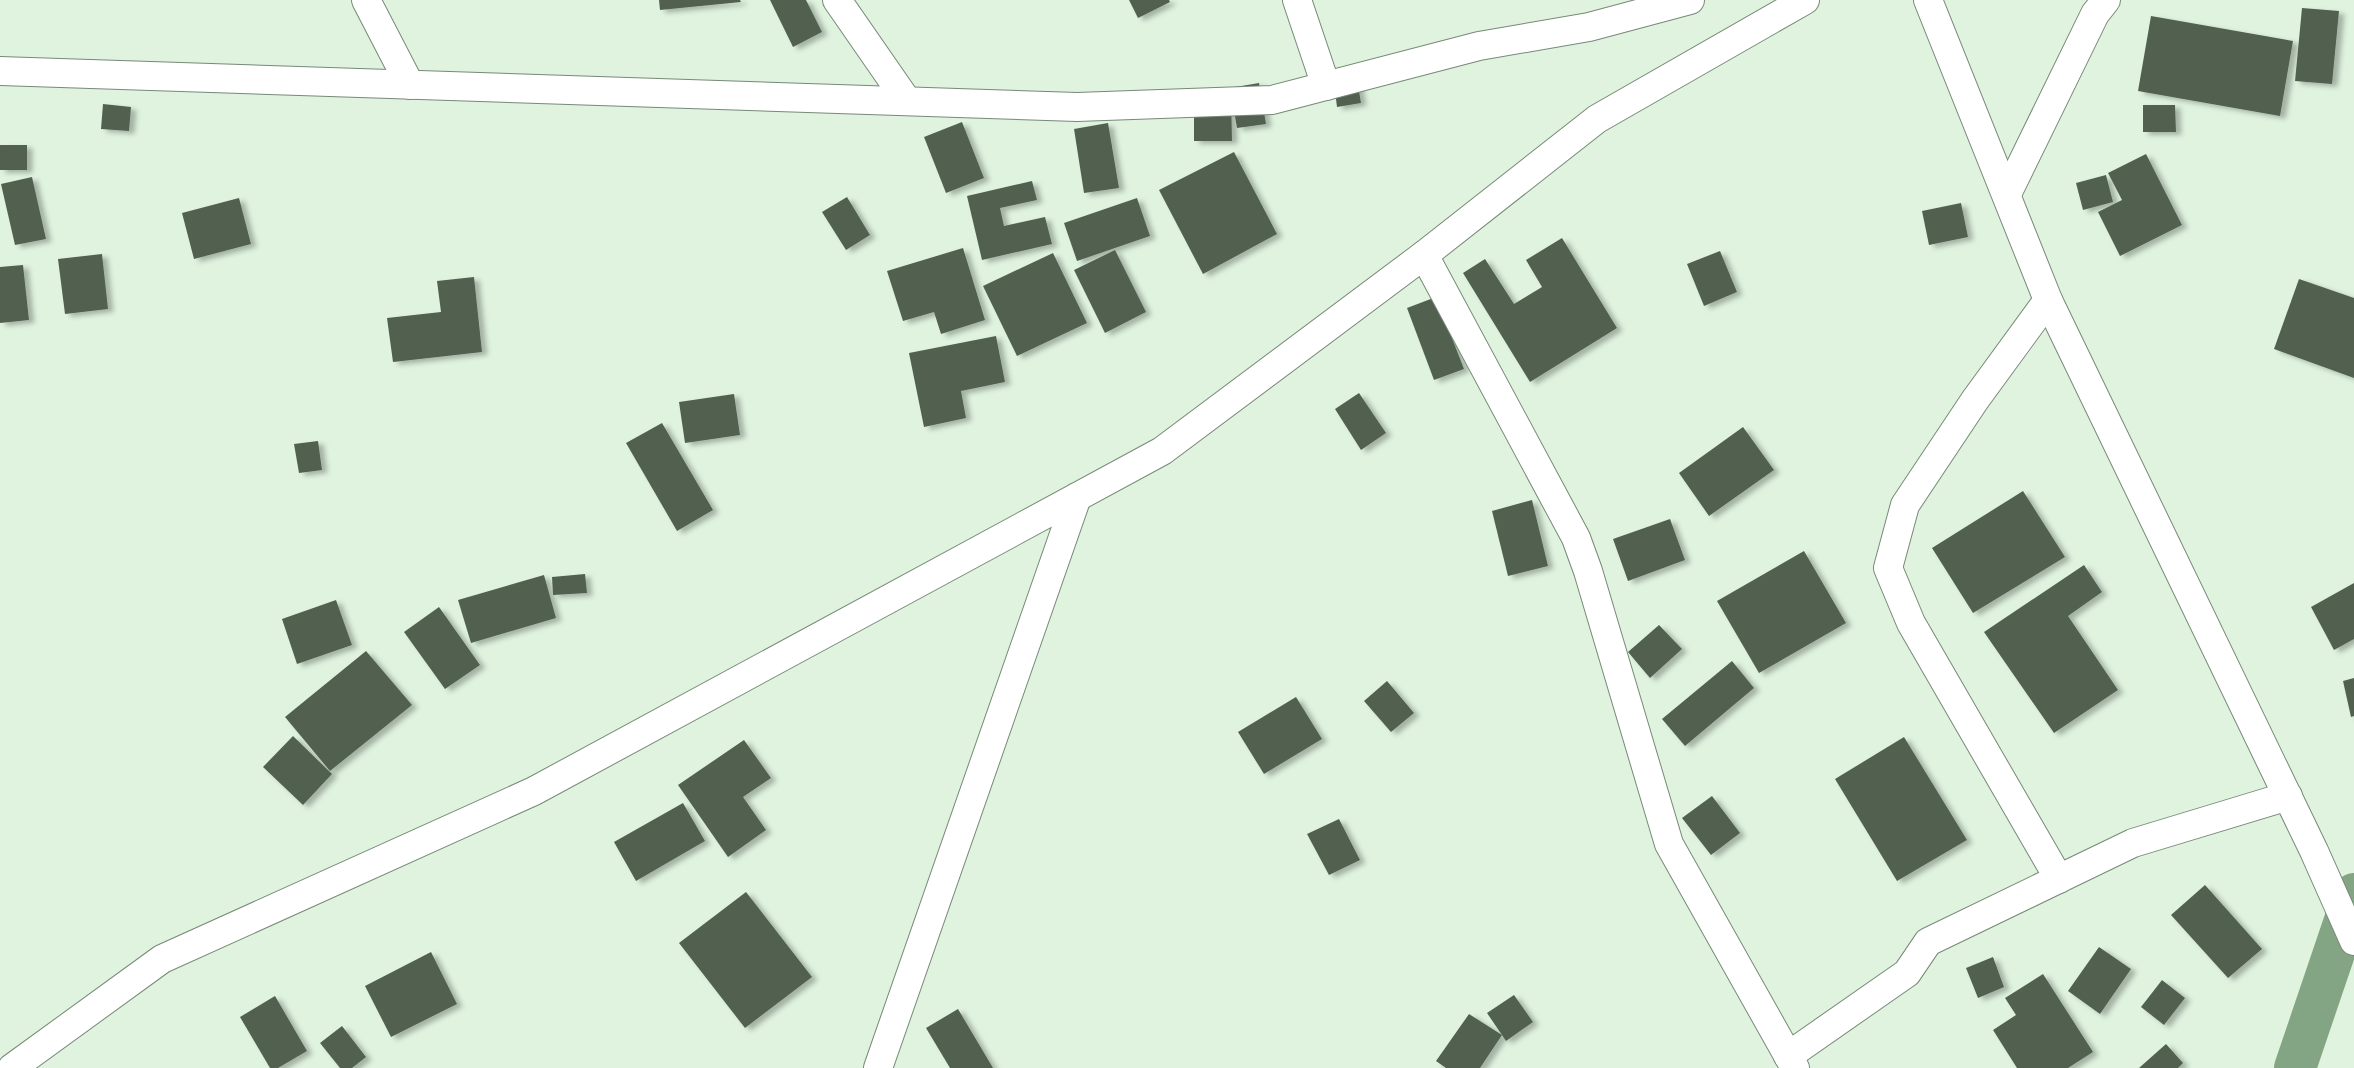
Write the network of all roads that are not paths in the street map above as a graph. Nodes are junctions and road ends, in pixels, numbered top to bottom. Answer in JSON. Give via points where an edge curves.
{"nodes":[{"id":1,"x":366,"y":0,"type":"edge"},
{"id":2,"x":837,"y":0,"type":"edge"},
{"id":3,"x":1297,"y":0,"type":"edge"},
{"id":4,"x":1690,"y":0,"type":"edge"},
{"id":5,"x":1805,"y":0,"type":"edge"},
{"id":6,"x":1928,"y":0,"type":"edge"},
{"id":7,"x":2106,"y":0,"type":"edge"},
{"id":8,"x":0,"y":71,"type":"edge"},
{"id":9,"x":410,"y":85,"type":"junction"},
{"id":10,"x":1326,"y":86,"type":"junction"},
{"id":11,"x":907,"y":101,"type":"junction"},
{"id":12,"x":2007,"y":194,"type":"junction"},
{"id":13,"x":1424,"y":255,"type":"junction"},
{"id":14,"x":2048,"y":300,"type":"junction"},
{"id":15,"x":1077,"y":497,"type":"junction"},
{"id":16,"x":2288,"y":796,"type":"junction"},
{"id":17,"x":2059,"y":879,"type":"junction"},
{"id":18,"x":2354,"y":941,"type":"edge"},
{"id":19,"x":1791,"y":1062,"type":"edge"},
{"id":20,"x":12,"y":1068,"type":"edge"},
{"id":21,"x":878,"y":1068,"type":"edge"}],
"edges":[{"from":1,"to":9,"type":"street"},
{"from":2,"to":11,"type":"street"},
{"from":3,"to":10,"type":"street"},
{"from":4,"to":10,"type":"street","via":[[1589,27],[1479,46]]},
{"from":5,"to":13,"type":"street","via":[[1597,119]]},
{"from":6,"to":12,"type":"street"},
{"from":7,"to":12,"type":"street","via":[[2095,14]]},
{"from":8,"to":9,"type":"street"},
{"from":9,"to":11,"type":"street"},
{"from":10,"to":11,"type":"street","via":[[1272,100],[1077,107]]},
{"from":12,"to":14,"type":"street"},
{"from":13,"to":15,"type":"street","via":[[1162,451]]},
{"from":13,"to":19,"type":"street","via":[[1576,538],[1669,844]]},
{"from":14,"to":16,"type":"street"},
{"from":14,"to":17,"type":"street","via":[[1975,400],[1906,505],[1888,568],[1910,623]]},
{"from":15,"to":20,"type":"street","via":[[534,791],[162,959]]},
{"from":15,"to":21,"type":"street"},
{"from":16,"to":17,"type":"street","via":[[2133,843]]},
{"from":16,"to":18,"type":"street"},
{"from":17,"to":19,"type":"street","via":[[1928,942],[1907,973]]}]}
